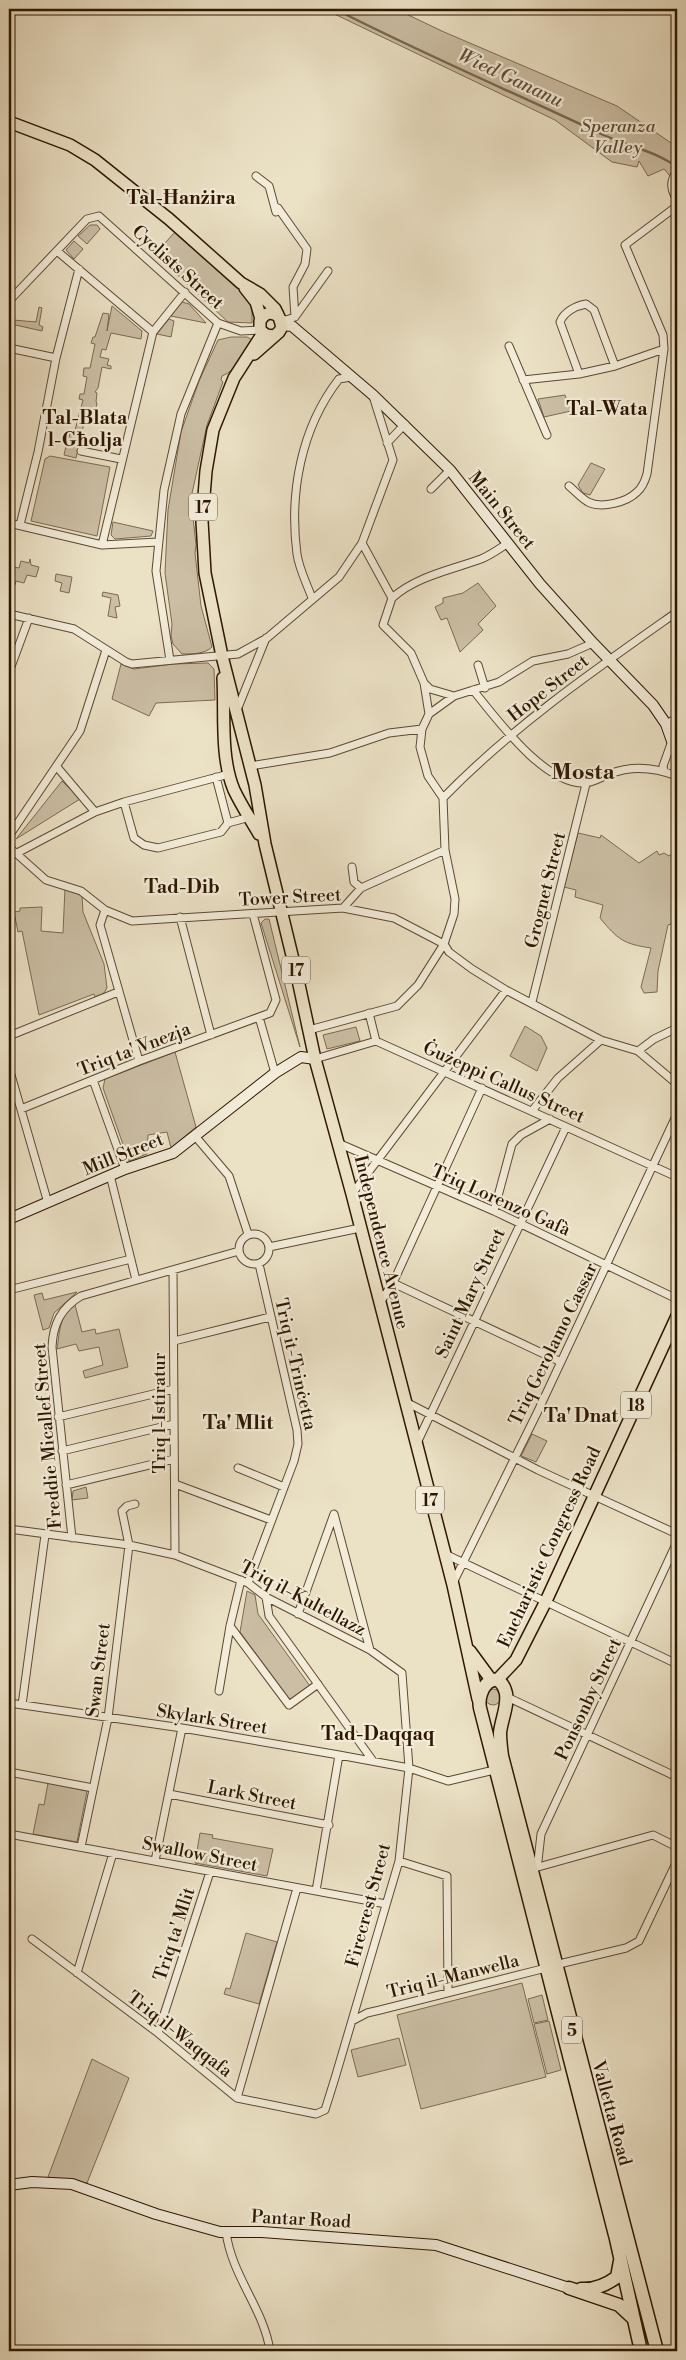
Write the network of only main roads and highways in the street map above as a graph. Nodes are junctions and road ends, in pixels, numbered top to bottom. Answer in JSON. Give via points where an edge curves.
{"nodes":[{"id":1,"x":9,"y":122,"type":"edge"},
{"id":2,"x":241,"y":282,"type":"junction"},
{"id":3,"x":280,"y":320,"type":"junction"},
{"id":4,"x":264,"y":328,"type":"junction"},
{"id":5,"x":222,"y":656,"type":"junction"},
{"id":6,"x":674,"y":744,"type":"edge"},
{"id":7,"x":246,"y":749,"type":"junction"},
{"id":8,"x":226,"y":753,"type":"junction"},
{"id":9,"x":255,"y":785,"type":"junction"},
{"id":10,"x":234,"y":790,"type":"junction"},
{"id":11,"x":265,"y":844,"type":"junction"},
{"id":12,"x":314,"y":1059,"type":"junction"},
{"id":13,"x":9,"y":1219,"type":"edge"},
{"id":14,"x":677,"y":1316,"type":"edge"},
{"id":15,"x":468,"y":1648,"type":"junction"},
{"id":16,"x":494,"y":1681,"type":"junction"},
{"id":17,"x":478,"y":1699,"type":"junction"},
{"id":18,"x":551,"y":1966,"type":"junction"},
{"id":19,"x":9,"y":2185,"type":"edge"},
{"id":20,"x":620,"y":2258,"type":"junction"},
{"id":21,"x":569,"y":2288,"type":"junction"},
{"id":22,"x":634,"y":2319,"type":"junction"},
{"id":23,"x":641,"y":2351,"type":"edge"},
{"id":24,"x":657,"y":2351,"type":"edge"}],
"edges":[{"from":1,"to":2,"type":"main road","via":[[70,145],[95,160]]},
{"from":2,"to":3,"type":"main road","via":[[260,294],[275,309]]},
{"from":2,"to":4,"type":"main road","via":[[256,302]]},
{"from":3,"to":4,"type":"main road","name":"Independence Avenue","via":[[280,332]]},
{"from":3,"to":4,"type":"main road","name":"Independence Avenue","via":[[268,313]]},
{"from":3,"to":6,"type":"main road","name":"Main Street","via":[[292,326],[373,395],[450,470],[540,584],[653,705]]},
{"from":4,"to":5,"type":"main road","name":"Independence Avenue","number":"17","via":[[234,378],[213,430],[206,472],[202,520],[205,573]]},
{"from":5,"to":7,"type":"main road","name":"Independence Avenue","number":"17"},
{"from":5,"to":8,"type":"main road","name":"Independence Avenue","number":"17"},
{"from":7,"to":8,"type":"main road","via":[[233,748]]},
{"from":7,"to":9,"type":"main road","name":"Independence Avenue","number":"17"},
{"from":8,"to":10,"type":"main road","name":"Independence Avenue","number":"17"},
{"from":9,"to":10,"type":"main road"},
{"from":9,"to":11,"type":"main road","name":"Independence Avenue","number":"17"},
{"from":10,"to":11,"type":"main road","name":"Independence Avenue","number":"17"},
{"from":11,"to":12,"type":"main road","name":"Independence Avenue","number":"17"},
{"from":12,"to":13,"type":"main road","name":"Mill Street","via":[[301,1057],[275,1073],[173,1153],[125,1169]]},
{"from":12,"to":15,"type":"main road","name":"Independence Avenue","number":"17","via":[[352,1194]]},
{"from":14,"to":16,"type":"main road","name":"Eucharistic Congress Road","number":"18","via":[[546,1601],[516,1660]]},
{"from":15,"to":16,"type":"main road","name":"Independence Avenue","number":"17"},
{"from":15,"to":17,"type":"main road","name":"Independence Avenue","number":"17"},
{"from":16,"to":17,"type":"highway","via":[[482,1687]]},
{"from":16,"to":18,"type":"highway","name":"Valletta Road","number":"5","via":[[505,1689],[507,1697],[500,1744]]},
{"from":17,"to":18,"type":"highway","number":"5"},
{"from":18,"to":20,"type":"highway","name":"Valletta Road","number":"5"},
{"from":18,"to":24,"type":"highway","name":"Valletta Road","number":"5"},
{"from":19,"to":21,"type":"main road","name":"Pantar Road","via":[[32,2182],[72,2184],[197,2227],[226,2232],[436,2245]]},
{"from":20,"to":21,"type":"highway","via":[[617,2276],[608,2283],[591,2290]]},
{"from":20,"to":22,"type":"highway","name":"Valletta Road","number":"5"},
{"from":21,"to":22,"type":"highway","via":[[620,2305]]},
{"from":22,"to":23,"type":"highway","name":"Valletta Road","number":"5"}]}
